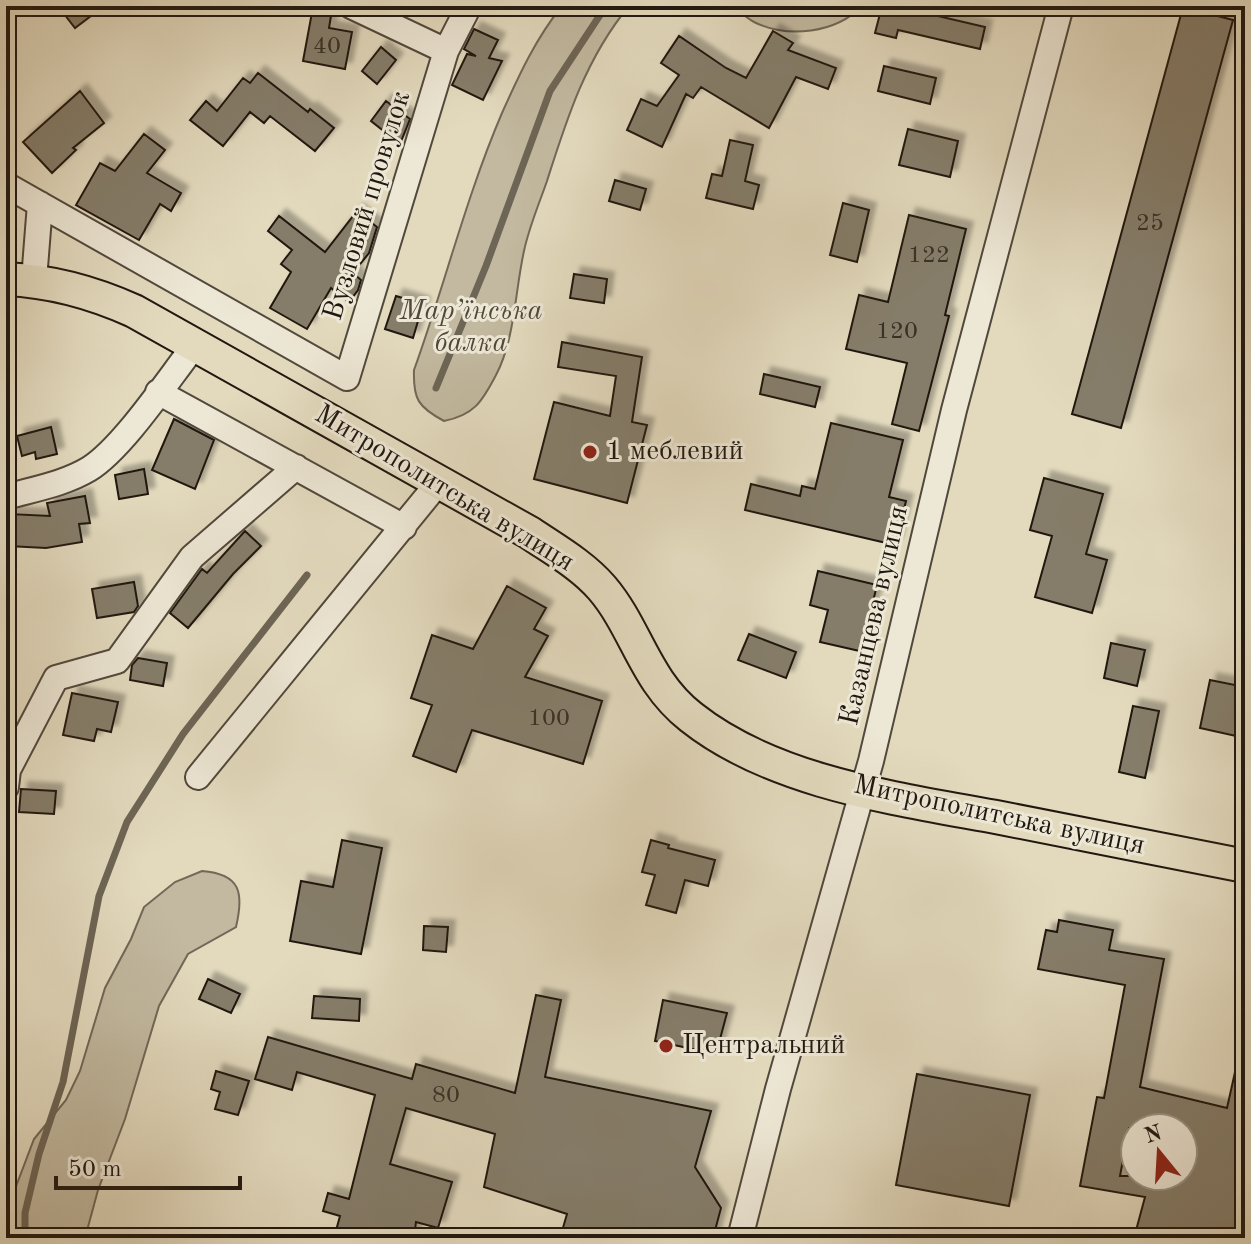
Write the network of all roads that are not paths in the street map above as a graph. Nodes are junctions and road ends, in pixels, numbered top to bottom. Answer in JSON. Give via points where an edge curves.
{"nodes":[{"id":1,"x":351,"y":6,"type":"edge"},
{"id":2,"x":469,"y":6,"type":"edge"},
{"id":3,"x":1061,"y":6,"type":"edge"},
{"id":4,"x":446,"y":51,"type":"junction"},
{"id":5,"x":6,"y":185,"type":"edge"},
{"id":6,"x":40,"y":204,"type":"junction"},
{"id":7,"x":20,"y":279,"type":"edge"},
{"id":8,"x":195,"y":345,"type":"junction"},
{"id":9,"x":158,"y":392,"type":"junction"},
{"id":10,"x":296,"y":467,"type":"junction"},
{"id":11,"x":439,"y":482,"type":"junction"},
{"id":12,"x":6,"y":497,"type":"edge"},
{"id":13,"x":404,"y":527,"type":"junction"},
{"id":14,"x":198,"y":777,"type":"dead end"},
{"id":15,"x":6,"y":787,"type":"edge"},
{"id":16,"x":864,"y":790,"type":"junction"},
{"id":17,"x":1245,"y":866,"type":"edge"},
{"id":18,"x":740,"y":1238,"type":"edge"}],
"edges":[{"from":1,"to":4,"type":"street"},
{"from":2,"to":4,"type":"street","name":"Вузловий провулок"},
{"from":3,"to":16,"type":"street","name":"Казанцева вулиця","via":[[954,410]]},
{"from":4,"to":6,"type":"street","name":"Вузловий провулок","via":[[347,378]]},
{"from":5,"to":6,"type":"street"},
{"from":6,"to":7,"type":"street"},
{"from":7,"to":8,"type":"main road","name":"Митрополитська вулиця","via":[[102,297]]},
{"from":8,"to":9,"type":"street"},
{"from":8,"to":11,"type":"main road","name":"Митрополитська вулиця"},
{"from":9,"to":10,"type":"street"},
{"from":9,"to":12,"type":"street","via":[[118,443],[90,468]]},
{"from":10,"to":13,"type":"street"},
{"from":10,"to":15,"type":"street","via":[[192,557],[117,661],[56,678],[8,770]]},
{"from":11,"to":13,"type":"street"},
{"from":11,"to":16,"type":"main road","name":"Митрополитська вулиця","via":[[573,561],[603,589],[659,685],[690,717],[761,757]]},
{"from":13,"to":14,"type":"street"},
{"from":16,"to":17,"type":"main road","name":"Митрополитська вулиця"},
{"from":16,"to":18,"type":"street","name":"Казанцева вулиця"}]}
